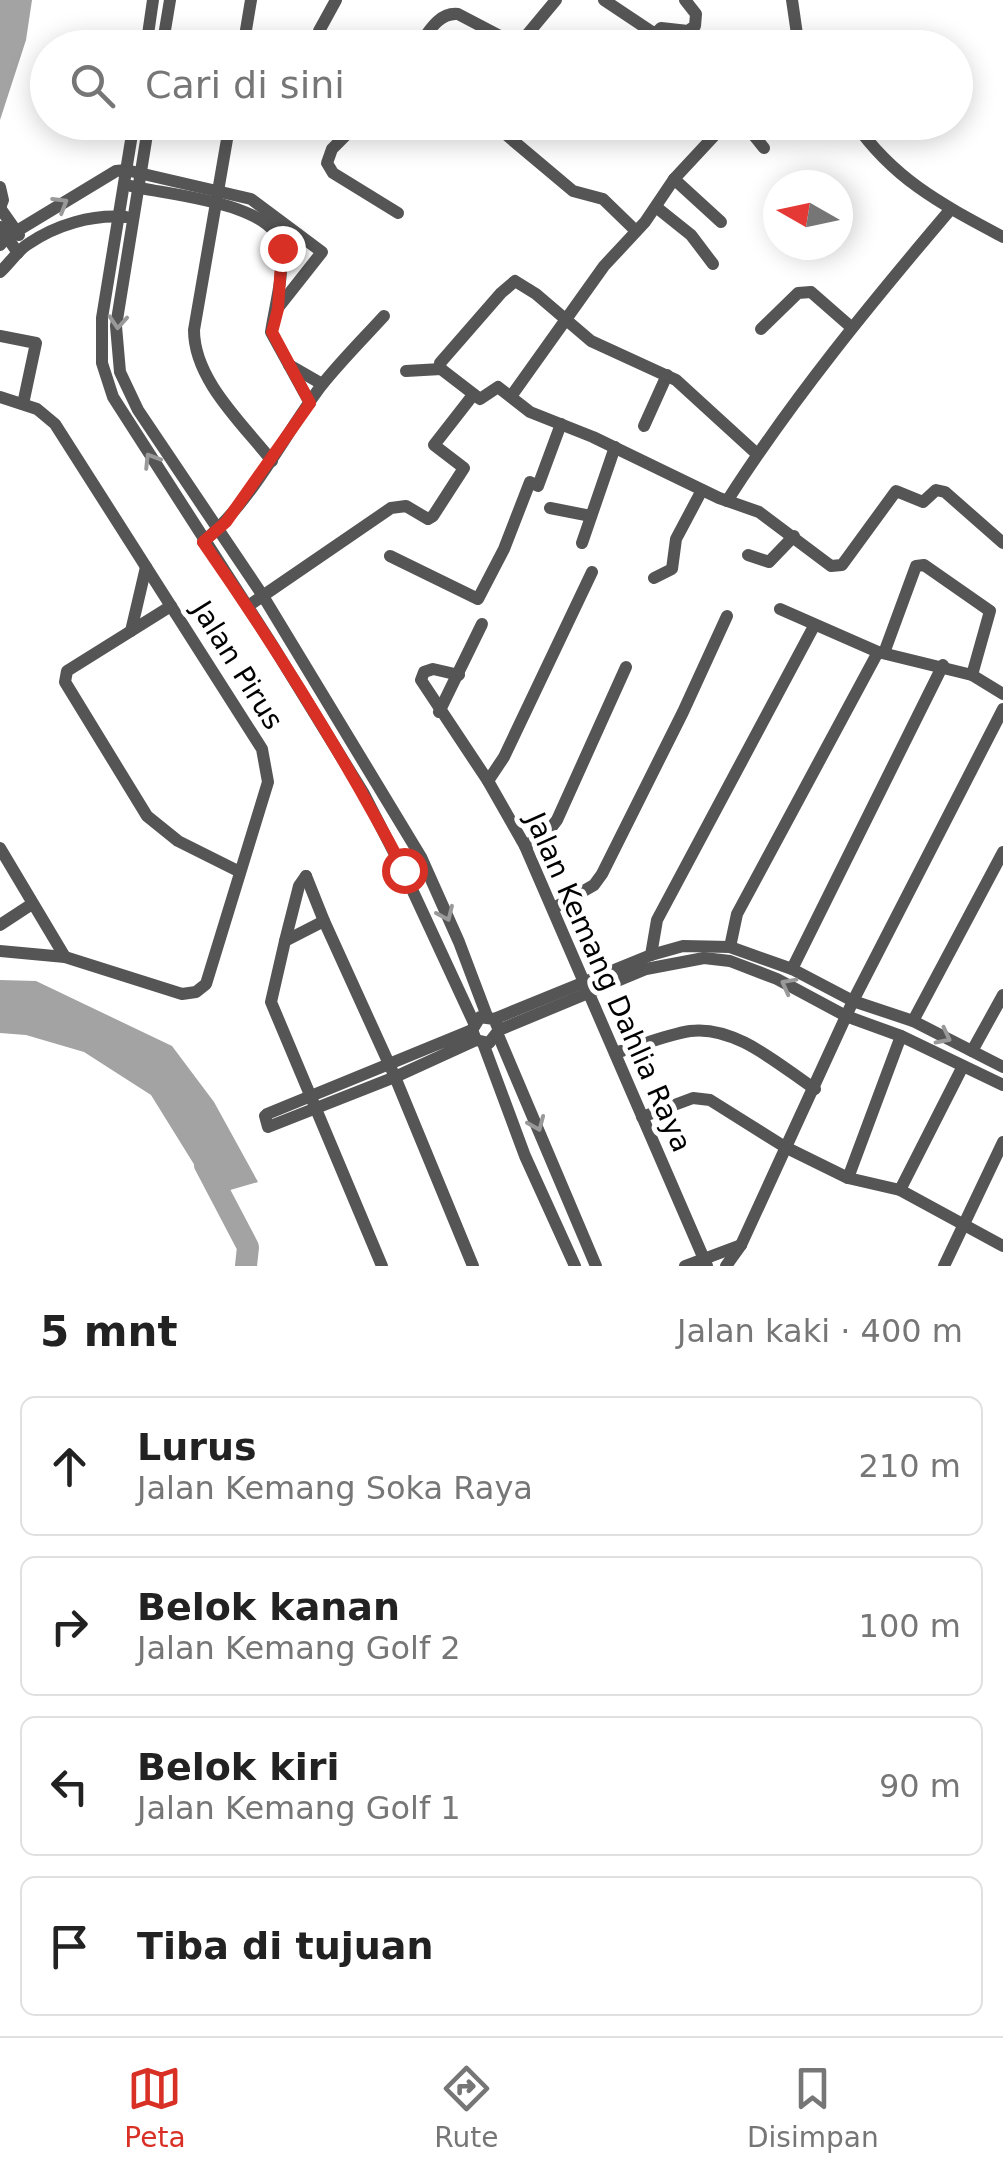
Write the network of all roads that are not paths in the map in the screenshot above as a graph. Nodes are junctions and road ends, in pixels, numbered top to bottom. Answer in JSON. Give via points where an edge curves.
{"nodes":[{"id":1,"x":153,"y":0,"type":"edge"},
{"id":2,"x":170,"y":0,"type":"edge"},
{"id":3,"x":251,"y":0,"type":"edge"},
{"id":4,"x":336,"y":0,"type":"edge"},
{"id":5,"x":556,"y":0,"type":"edge"},
{"id":6,"x":604,"y":0,"type":"edge"},
{"id":7,"x":684,"y":0,"type":"edge"},
{"id":8,"x":792,"y":0,"type":"edge"},
{"id":9,"x":149,"y":30,"type":"edge"},
{"id":10,"x":165,"y":30,"type":"edge"},
{"id":11,"x":245,"y":30,"type":"edge"},
{"id":12,"x":319,"y":30,"type":"edge"},
{"id":13,"x":431,"y":30,"type":"edge"},
{"id":14,"x":492,"y":30,"type":"edge"},
{"id":15,"x":531,"y":30,"type":"edge"},
{"id":16,"x":650,"y":30,"type":"edge"},
{"id":17,"x":689,"y":30,"type":"edge"},
{"id":18,"x":796,"y":30,"type":"edge"},
{"id":19,"x":133,"y":140,"type":"edge"},
{"id":20,"x":144,"y":140,"type":"edge"},
{"id":21,"x":227,"y":140,"type":"edge"},
{"id":22,"x":341,"y":140,"type":"edge"},
{"id":23,"x":512,"y":140,"type":"edge"},
{"id":24,"x":710,"y":140,"type":"edge"},
{"id":25,"x":758,"y":140,"type":"edge"},
{"id":26,"x":867,"y":140,"type":"edge"},
{"id":27,"x":764,"y":148,"type":"dead end"},
{"id":28,"x":674,"y":178,"type":"junction"},
{"id":29,"x":132,"y":179,"type":"junction"},
{"id":30,"x":0,"y":188,"type":"edge"},
{"id":31,"x":217,"y":196,"type":"junction"},
{"id":32,"x":656,"y":207,"type":"junction"},
{"id":33,"x":0,"y":208,"type":"edge"},
{"id":34,"x":950,"y":210,"type":"junction"},
{"id":35,"x":398,"y":213,"type":"dead end"},
{"id":36,"x":126,"y":217,"type":"junction"},
{"id":37,"x":721,"y":222,"type":"dead end"},
{"id":38,"x":290,"y":226,"type":"junction"},
{"id":39,"x":636,"y":231,"type":"junction"},
{"id":40,"x":6,"y":235,"type":"edge"},
{"id":41,"x":1003,"y":236,"type":"edge"},
{"id":42,"x":279,"y":238,"type":"junction"},
{"id":43,"x":22,"y":249,"type":"junction"},
{"id":44,"x":713,"y":264,"type":"dead end"},
{"id":45,"x":1,"y":271,"type":"edge"},
{"id":46,"x":108,"y":280,"type":"junction"},
{"id":47,"x":123,"y":283,"type":"junction"},
{"id":48,"x":278,"y":309,"type":"junction"},
{"id":49,"x":384,"y":316,"type":"dead end"},
{"id":50,"x":567,"y":321,"type":"junction"},
{"id":51,"x":851,"y":328,"type":"junction"},
{"id":52,"x":761,"y":329,"type":"dead end"},
{"id":53,"x":0,"y":336,"type":"edge"},
{"id":54,"x":287,"y":364,"type":"junction"},
{"id":55,"x":441,"y":370,"type":"junction"},
{"id":56,"x":406,"y":371,"type":"dead end"},
{"id":57,"x":667,"y":375,"type":"junction"},
{"id":58,"x":322,"y":384,"type":"junction"},
{"id":59,"x":473,"y":395,"type":"junction"},
{"id":60,"x":512,"y":395,"type":"junction"},
{"id":61,"x":0,"y":397,"type":"edge"},
{"id":62,"x":310,"y":403,"type":"junction"},
{"id":63,"x":23,"y":404,"type":"junction"},
{"id":64,"x":561,"y":424,"type":"junction"},
{"id":65,"x":644,"y":426,"type":"dead end"},
{"id":66,"x":615,"y":447,"type":"junction"},
{"id":67,"x":757,"y":454,"type":"junction"},
{"id":68,"x":272,"y":461,"type":"junction"},
{"id":69,"x":702,"y":490,"type":"junction"},
{"id":70,"x":728,"y":501,"type":"junction"},
{"id":71,"x":550,"y":508,"type":"dead end"},
{"id":72,"x":591,"y":516,"type":"junction"},
{"id":73,"x":218,"y":529,"type":"junction"},
{"id":74,"x":794,"y":536,"type":"junction"},
{"id":75,"x":203,"y":542,"type":"junction"},
{"id":76,"x":582,"y":543,"type":"dead end"},
{"id":77,"x":1003,"y":544,"type":"edge"},
{"id":78,"x":748,"y":554,"type":"dead end"},
{"id":79,"x":390,"y":556,"type":"dead end"},
{"id":80,"x":146,"y":567,"type":"junction"},
{"id":81,"x":592,"y":572,"type":"dead end"},
{"id":82,"x":654,"y":578,"type":"dead end"},
{"id":83,"x":263,"y":596,"type":"junction"},
{"id":84,"x":170,"y":606,"type":"junction"},
{"id":85,"x":248,"y":606,"type":"junction"},
{"id":86,"x":780,"y":609,"type":"dead end"},
{"id":87,"x":727,"y":616,"type":"dead end"},
{"id":88,"x":482,"y":624,"type":"dead end"},
{"id":89,"x":814,"y":626,"type":"junction"},
{"id":90,"x":131,"y":631,"type":"junction"},
{"id":91,"x":881,"y":652,"type":"junction"},
{"id":92,"x":943,"y":665,"type":"junction"},
{"id":93,"x":626,"y":667,"type":"dead end"},
{"id":94,"x":459,"y":675,"type":"junction"},
{"id":95,"x":972,"y":675,"type":"junction"},
{"id":96,"x":1003,"y":694,"type":"edge"},
{"id":97,"x":1003,"y":709,"type":"edge"},
{"id":98,"x":440,"y":712,"type":"junction"},
{"id":99,"x":488,"y":781,"type":"junction"},
{"id":100,"x":525,"y":846,"type":"junction"},
{"id":101,"x":0,"y":848,"type":"edge"},
{"id":102,"x":1003,"y":852,"type":"edge"},
{"id":103,"x":238,"y":871,"type":"junction"},
{"id":104,"x":32,"y":904,"type":"junction"},
{"id":105,"x":554,"y":908,"type":"junction"},
{"id":106,"x":324,"y":921,"type":"junction"},
{"id":107,"x":0,"y":925,"type":"edge"},
{"id":108,"x":285,"y":941,"type":"junction"},
{"id":109,"x":730,"y":947,"type":"junction"},
{"id":110,"x":0,"y":951,"type":"edge"},
{"id":111,"x":651,"y":955,"type":"junction"},
{"id":112,"x":66,"y":958,"type":"junction"},
{"id":113,"x":792,"y":969,"type":"junction"},
{"id":114,"x":589,"y":988,"type":"junction"},
{"id":115,"x":1003,"y":995,"type":"edge"},
{"id":116,"x":853,"y":1001,"type":"junction"},
{"id":117,"x":846,"y":1016,"type":"junction"},
{"id":118,"x":913,"y":1022,"type":"junction"},
{"id":119,"x":485,"y":1030,"type":"junction"},
{"id":120,"x":901,"y":1036,"type":"junction"},
{"id":121,"x":615,"y":1052,"type":"junction"},
{"id":122,"x":972,"y":1052,"type":"junction"},
{"id":123,"x":963,"y":1066,"type":"junction"},
{"id":124,"x":1003,"y":1067,"type":"edge"},
{"id":125,"x":392,"y":1070,"type":"junction"},
{"id":126,"x":1003,"y":1085,"type":"edge"},
{"id":127,"x":814,"y":1089,"type":"junction"},
{"id":128,"x":312,"y":1102,"type":"junction"},
{"id":129,"x":642,"y":1117,"type":"junction"},
{"id":130,"x":269,"y":1121,"type":"dead end"},
{"id":131,"x":1003,"y":1142,"type":"edge"},
{"id":132,"x":785,"y":1147,"type":"junction"},
{"id":133,"x":848,"y":1178,"type":"junction"},
{"id":134,"x":900,"y":1190,"type":"junction"},
{"id":135,"x":964,"y":1225,"type":"junction"},
{"id":136,"x":741,"y":1244,"type":"junction"},
{"id":137,"x":1003,"y":1246,"type":"edge"},
{"id":138,"x":706,"y":1262,"type":"edge"},
{"id":139,"x":725,"y":1264,"type":"edge"},
{"id":140,"x":382,"y":1266,"type":"edge"},
{"id":141,"x":472,"y":1266,"type":"edge"},
{"id":142,"x":574,"y":1266,"type":"edge"},
{"id":143,"x":596,"y":1266,"type":"edge"},
{"id":144,"x":685,"y":1266,"type":"edge"},
{"id":145,"x":944,"y":1266,"type":"edge"}],
"edges":[{"from":1,"to":9,"type":"street"},
{"from":2,"to":10,"type":"street"},
{"from":3,"to":11,"type":"street"},
{"from":4,"to":12,"type":"street"},
{"from":5,"to":15,"type":"street"},
{"from":6,"to":16,"type":"street"},
{"from":7,"to":17,"type":"street","via":[[696,14]]},
{"from":8,"to":18,"type":"street"},
{"from":13,"to":14,"type":"street","via":[[449,14]]},
{"from":19,"to":29,"type":"street"},
{"from":20,"to":29,"type":"street"},
{"from":21,"to":31,"type":"street"},
{"from":22,"to":35,"type":"street","via":[[327,163],[333,172]]},
{"from":23,"to":39,"type":"street","via":[[573,191],[603,200]]},
{"from":24,"to":28,"type":"street"},
{"from":25,"to":27,"type":"street"},
{"from":26,"to":34,"type":"street","via":[[880,158]]},
{"from":28,"to":32,"type":"street"},
{"from":28,"to":37,"type":"street"},
{"from":29,"to":31,"type":"street"},
{"from":29,"to":36,"type":"street"},
{"from":40,"to":29,"type":"street","one_way":true,"via":[[116,171]]},
{"from":30,"to":33,"type":"street"},
{"from":31,"to":38,"type":"street","via":[[251,199]]},
{"from":31,"to":42,"type":"street"},
{"from":31,"to":68,"type":"street","via":[[194,348],[214,387]]},
{"from":32,"to":39,"type":"street"},
{"from":32,"to":44,"type":"street"},
{"from":33,"to":40,"type":"street"},
{"from":34,"to":41,"type":"street"},
{"from":34,"to":51,"type":"street"},
{"from":36,"to":43,"type":"street","via":[[78,221]]},
{"from":36,"to":46,"type":"street"},
{"from":36,"to":47,"type":"street"},
{"from":38,"to":42,"type":"street"},
{"from":38,"to":48,"type":"street","via":[[322,254]]},
{"from":39,"to":50,"type":"street"},
{"from":40,"to":43,"type":"street"},
{"from":42,"to":48,"type":"street"},
{"from":43,"to":45,"type":"street"},
{"from":46,"to":47,"type":"street"},
{"from":75,"to":46,"type":"street","one_way":true,"via":[[105,378],[100,341]]},
{"from":47,"to":73,"type":"street","one_way":true,"via":[[116,326],[120,372]]},
{"from":48,"to":54,"type":"street","via":[[272,332]]},
{"from":49,"to":58,"type":"street"},
{"from":50,"to":55,"type":"street","via":[[512,282],[443,357]]},
{"from":50,"to":57,"type":"street","via":[[591,341]]},
{"from":50,"to":60,"type":"street"},
{"from":51,"to":52,"type":"street","via":[[805,291]]},
{"from":51,"to":67,"type":"street"},
{"from":53,"to":63,"type":"street","via":[[36,343]]},
{"from":54,"to":58,"type":"street"},
{"from":54,"to":62,"type":"street"},
{"from":55,"to":56,"type":"street"},
{"from":55,"to":59,"type":"street"},
{"from":57,"to":65,"type":"street"},
{"from":57,"to":67,"type":"street"},
{"from":58,"to":62,"type":"street"},
{"from":59,"to":60,"type":"street","via":[[480,400],[498,387]]},
{"from":59,"to":83,"type":"street","via":[[434,445],[464,468],[433,516],[391,508]]},
{"from":60,"to":64,"type":"street","via":[[530,412]]},
{"from":61,"to":63,"type":"street","name":"Jalan Pirus"},
{"from":62,"to":68,"type":"street"},
{"from":63,"to":80,"type":"street","name":"Jalan Pirus","via":[[55,424]]},
{"from":64,"to":66,"type":"street"},
{"from":64,"to":79,"type":"street","via":[[538,486],[530,482],[478,599]]},
{"from":66,"to":69,"type":"street"},
{"from":66,"to":72,"type":"street"},
{"from":67,"to":70,"type":"street"},
{"from":68,"to":73,"type":"street"},
{"from":69,"to":70,"type":"street"},
{"from":69,"to":82,"type":"street","via":[[676,539],[672,569]]},
{"from":70,"to":74,"type":"street"},
{"from":71,"to":72,"type":"street"},
{"from":72,"to":76,"type":"street"},
{"from":73,"to":75,"type":"street"},
{"from":73,"to":83,"type":"street"},
{"from":74,"to":77,"type":"street","via":[[838,567],[891,494],[923,502],[939,490]]},
{"from":74,"to":78,"type":"street","via":[[769,562]]},
{"from":75,"to":85,"type":"street"},
{"from":80,"to":84,"type":"street","name":"Jalan Pirus"},
{"from":80,"to":90,"type":"street"},
{"from":81,"to":99,"type":"street"},
{"from":83,"to":85,"type":"street"},
{"from":83,"to":119,"type":"street","one_way":true,"via":[[421,857],[459,942]]},
{"from":84,"to":90,"type":"street"},
{"from":84,"to":103,"type":"street","name":"Jalan Pirus","via":[[265,755],[268,782]]},
{"from":85,"to":119,"type":"street","via":[[364,794]]},
{"from":86,"to":89,"type":"street"},
{"from":87,"to":105,"type":"street","via":[[602,874]]},
{"from":88,"to":94,"type":"street"},
{"from":89,"to":91,"type":"street"},
{"from":89,"to":111,"type":"street","via":[[657,920]]},
{"from":90,"to":103,"type":"street","via":[[67,671],[65,682],[147,816]]},
{"from":91,"to":92,"type":"street"},
{"from":91,"to":95,"type":"street","via":[[916,566],[924,565],[990,610]]},
{"from":91,"to":109,"type":"street","via":[[736,914]]},
{"from":92,"to":95,"type":"street"},
{"from":92,"to":113,"type":"street"},
{"from":93,"to":100,"type":"street","via":[[557,820]]},
{"from":94,"to":98,"type":"street"},
{"from":94,"to":98,"type":"street","name":"Jalan Kemang Dahlia Raya","via":[[433,669],[421,676]]},
{"from":95,"to":96,"type":"street"},
{"from":97,"to":116,"type":"street"},
{"from":98,"to":99,"type":"street","name":"Jalan Kemang Dahlia Raya"},
{"from":99,"to":100,"type":"street","name":"Jalan Kemang Dahlia Raya"},
{"from":100,"to":105,"type":"street","name":"Jalan Kemang Dahlia Raya"},
{"from":101,"to":104,"type":"street"},
{"from":102,"to":118,"type":"street"},
{"from":103,"to":112,"type":"street","name":"Jalan Pirus","via":[[206,984],[196,992],[182,994]]},
{"from":104,"to":107,"type":"street"},
{"from":104,"to":112,"type":"street"},
{"from":105,"to":114,"type":"street","name":"Jalan Kemang Dahlia Raya"},
{"from":106,"to":108,"type":"street"},
{"from":106,"to":108,"type":"street","via":[[305,876]]},
{"from":106,"to":125,"type":"street"},
{"from":108,"to":128,"type":"street","via":[[271,1002]]},
{"from":109,"to":111,"type":"street","via":[[683,946]]},
{"from":109,"to":113,"type":"street"},
{"from":110,"to":112,"type":"street","name":"Jalan Pirus"},
{"from":111,"to":114,"type":"street"},
{"from":113,"to":116,"type":"street"},
{"from":117,"to":114,"type":"street","one_way":true,"via":[[778,978],[704,958]]},
{"from":114,"to":119,"type":"street"},
{"from":114,"to":121,"type":"street","name":"Jalan Kemang Dahlia Raya"},
{"from":115,"to":122,"type":"street"},
{"from":116,"to":117,"type":"street"},
{"from":116,"to":118,"type":"street"},
{"from":117,"to":120,"type":"street"},
{"from":117,"to":127,"type":"street"},
{"from":118,"to":122,"type":"street","one_way":true},
{"from":119,"to":125,"type":"street"},
{"from":119,"to":142,"type":"street","via":[[524,1156]]},
{"from":119,"to":143,"type":"street","one_way":true},
{"from":120,"to":123,"type":"street"},
{"from":120,"to":133,"type":"street"},
{"from":121,"to":127,"type":"street","via":[[691,1031],[723,1034]]},
{"from":121,"to":129,"type":"street","name":"Jalan Kemang Dahlia Raya"},
{"from":122,"to":124,"type":"street"},
{"from":123,"to":126,"type":"street"},
{"from":123,"to":134,"type":"street"},
{"from":125,"to":128,"type":"street"},
{"from":125,"to":141,"type":"street"},
{"from":127,"to":132,"type":"street"},
{"from":128,"to":130,"type":"street"},
{"from":128,"to":140,"type":"street"},
{"from":129,"to":132,"type":"street","via":[[702,1098]]},
{"from":129,"to":138,"type":"street","name":"Jalan Kemang Dahlia Raya"},
{"from":131,"to":135,"type":"street"},
{"from":132,"to":133,"type":"street"},
{"from":132,"to":136,"type":"street"},
{"from":133,"to":134,"type":"street"},
{"from":134,"to":135,"type":"street"},
{"from":135,"to":137,"type":"street"},
{"from":135,"to":145,"type":"street"},
{"from":136,"to":138,"type":"street"},
{"from":136,"to":139,"type":"street"},
{"from":138,"to":144,"type":"street"}]}
